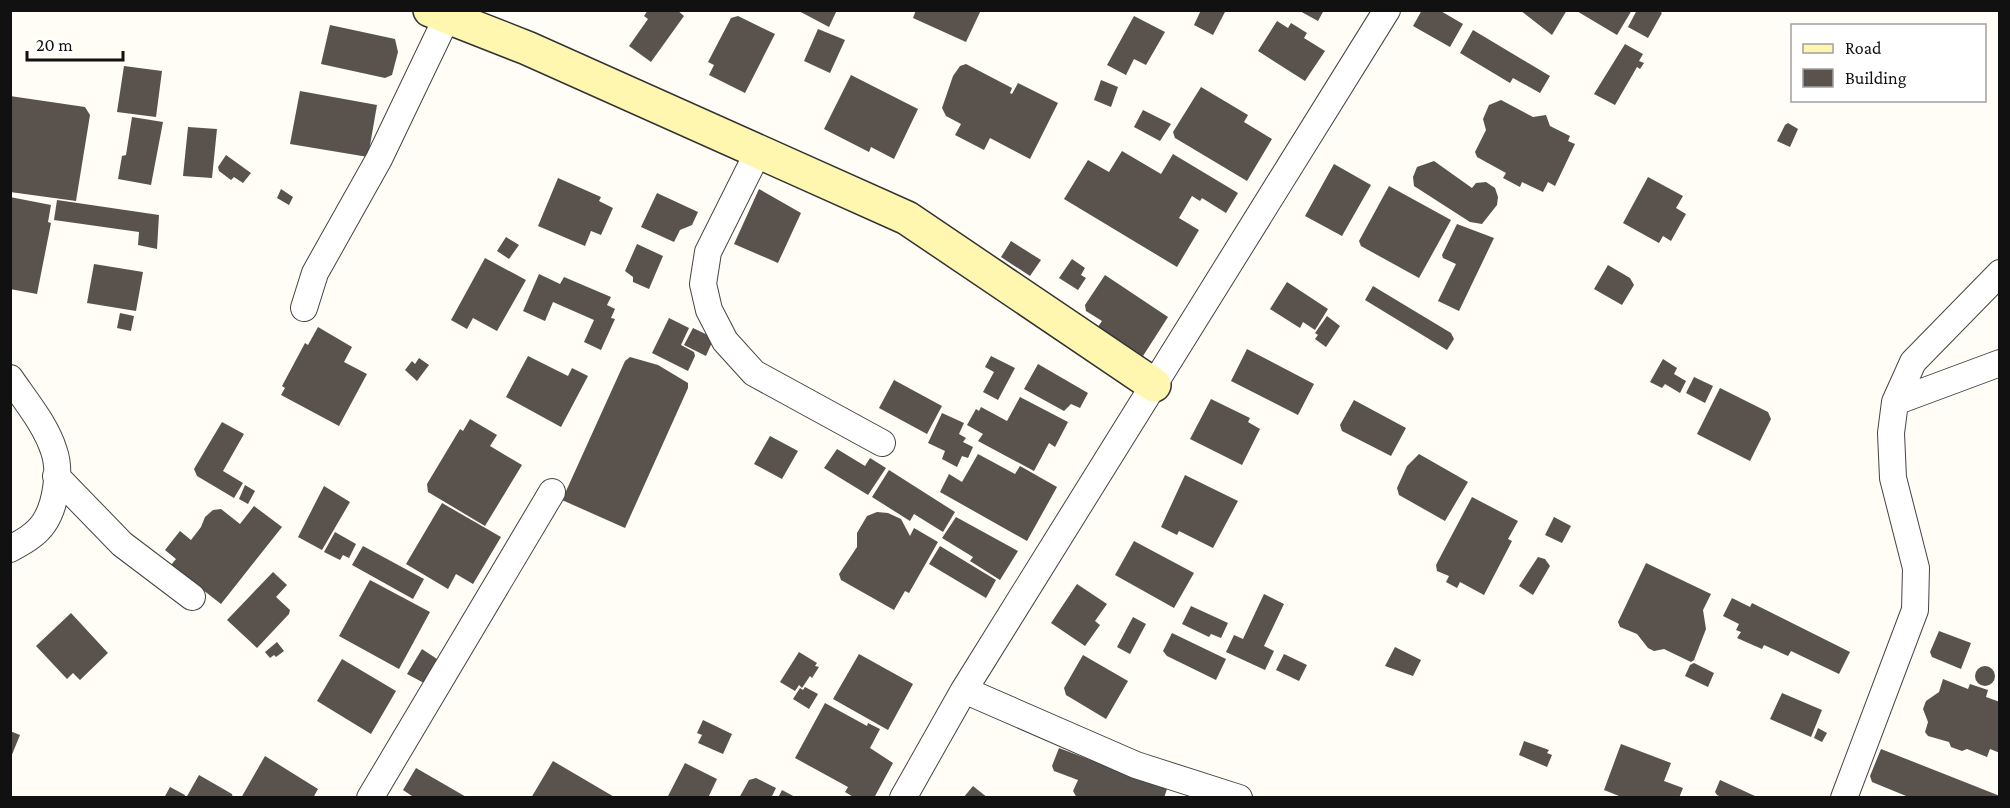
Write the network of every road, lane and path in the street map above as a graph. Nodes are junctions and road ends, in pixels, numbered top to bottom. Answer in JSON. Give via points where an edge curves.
{"nodes":[{"id":1,"x":1387,"y":10,"type":"edge"},
{"id":2,"x":438,"y":14,"type":"edge"},
{"id":3,"x":758,"y":152,"type":"junction"},
{"id":4,"x":2000,"y":273,"type":"edge"},
{"id":5,"x":304,"y":308,"type":"dead end"},
{"id":6,"x":2000,"y":363,"type":"edge"},
{"id":7,"x":10,"y":378,"type":"edge"},
{"id":8,"x":1154,"y":385,"type":"junction"},
{"id":9,"x":1895,"y":402,"type":"junction"},
{"id":10,"x":882,"y":443,"type":"dead end"},
{"id":11,"x":56,"y":476,"type":"junction"},
{"id":12,"x":552,"y":492,"type":"dead end"},
{"id":13,"x":10,"y":549,"type":"edge"},
{"id":14,"x":192,"y":597,"type":"dead end"},
{"id":15,"x":964,"y":690,"type":"junction"},
{"id":16,"x":375,"y":796,"type":"edge"},
{"id":17,"x":903,"y":798,"type":"edge"},
{"id":18,"x":1239,"y":798,"type":"edge"},
{"id":19,"x":1844,"y":798,"type":"edge"}],
"edges":[{"from":1,"to":8,"type":"street"},
{"from":2,"to":3,"type":"street","via":[[527,48]]},
{"from":2,"to":5,"type":"street","via":[[379,159],[315,273]]},
{"from":3,"to":8,"type":"street","via":[[907,218]]},
{"from":3,"to":10,"type":"street","via":[[708,252],[704,284],[709,310],[725,341],[754,373]]},
{"from":4,"to":9,"type":"street","via":[[1912,362]]},
{"from":6,"to":9,"type":"street"},
{"from":7,"to":11,"type":"street","via":[[54,451]]},
{"from":8,"to":15,"type":"street"},
{"from":9,"to":19,"type":"street","via":[[1891,433],[1893,478],[1916,568],[1915,610]]},
{"from":11,"to":13,"type":"street","via":[[57,487],[44,523]]},
{"from":11,"to":14,"type":"street","via":[[122,544]]},
{"from":12,"to":16,"type":"street"},
{"from":15,"to":17,"type":"street"},
{"from":15,"to":18,"type":"street","via":[[1136,765]]}]}
